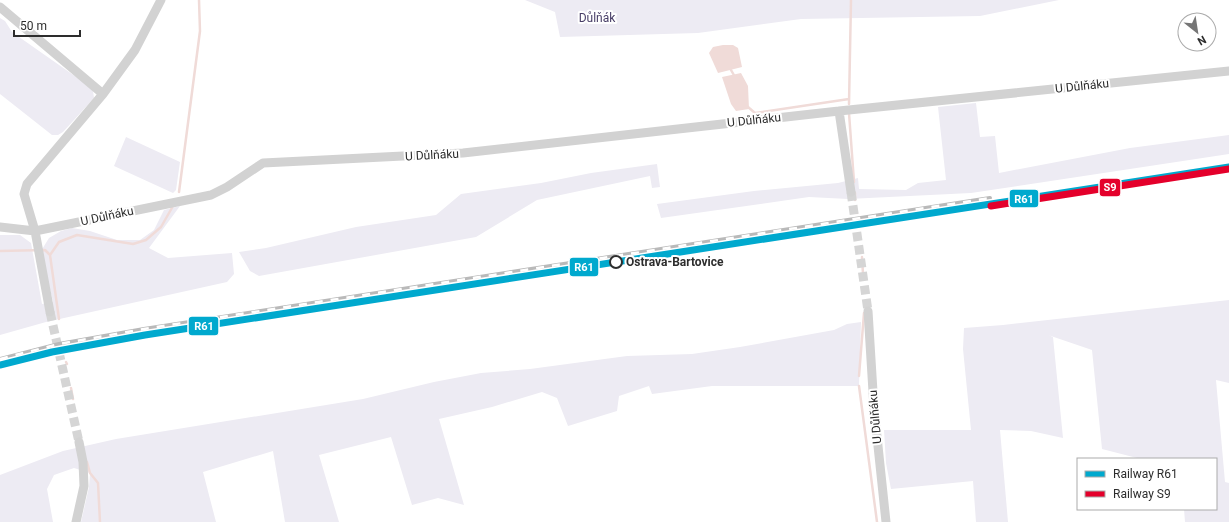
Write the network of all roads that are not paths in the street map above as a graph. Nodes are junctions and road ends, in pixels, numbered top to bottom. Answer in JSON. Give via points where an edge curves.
{"nodes":[{"id":1,"x":161,"y":0,"type":"edge"},
{"id":2,"x":0,"y":7,"type":"edge"},
{"id":3,"x":1229,"y":71,"type":"edge"},
{"id":4,"x":103,"y":94,"type":"junction"},
{"id":5,"x":839,"y":111,"type":"junction"},
{"id":6,"x":851,"y":192,"type":"tunnel mouth"},
{"id":7,"x":0,"y":227,"type":"edge"},
{"id":8,"x":35,"y":231,"type":"junction"},
{"id":9,"x":50,"y":312,"type":"tunnel mouth"},
{"id":10,"x":868,"y":312,"type":"tunnel mouth"},
{"id":11,"x":80,"y":442,"type":"tunnel mouth"},
{"id":12,"x":76,"y":522,"type":"edge"},
{"id":13,"x":886,"y":522,"type":"edge"}],
"edges":[{"from":1,"to":4,"type":"street","via":[[135,50]]},
{"from":2,"to":4,"type":"street"},
{"from":3,"to":5,"type":"street","name":"U Důlňáku"},
{"from":4,"to":8,"type":"street","via":[[27,184],[24,194]]},
{"from":5,"to":6,"type":"street"},
{"from":5,"to":8,"type":"street","name":"U Důlňáku","via":[[463,153],[263,163],[211,195]]},
{"from":7,"to":8,"type":"street","name":"U Důlňáku"},
{"from":8,"to":9,"type":"street"},
{"from":10,"to":13,"type":"street","name":"U Důlňáku","via":[[874,408]]},
{"from":11,"to":12,"type":"street","via":[[84,486]]}]}
